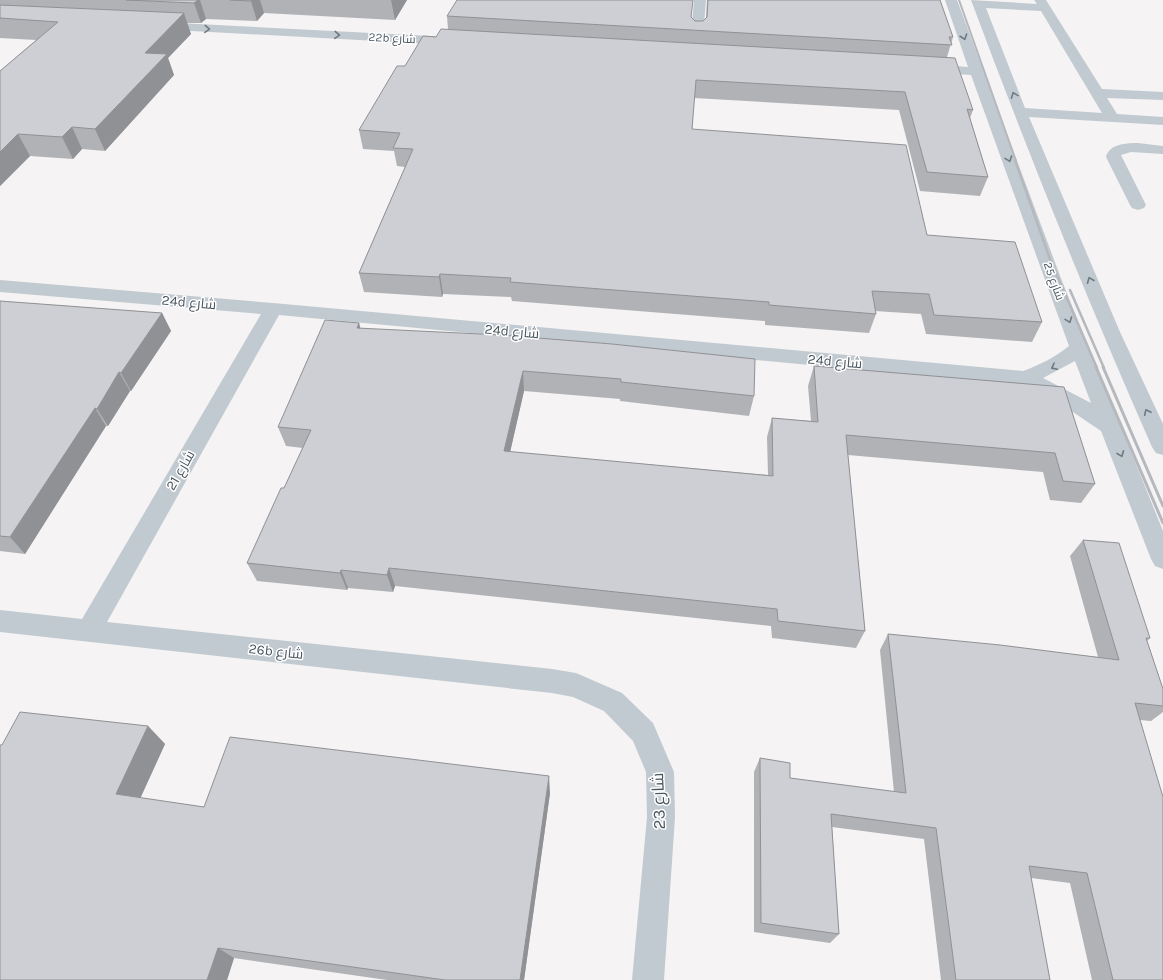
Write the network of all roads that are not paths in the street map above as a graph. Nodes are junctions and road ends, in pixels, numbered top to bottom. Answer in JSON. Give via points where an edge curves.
{"nodes":[{"id":1,"x":700,"y":0,"type":"edge"},
{"id":2,"x":951,"y":0,"type":"edge"},
{"id":3,"x":977,"y":2,"type":"edge"},
{"id":4,"x":1043,"y":4,"type":"edge"},
{"id":5,"x":149,"y":26,"type":"edge"},
{"id":6,"x":697,"y":36,"type":"edge"},
{"id":7,"x":466,"y":42,"type":"edge"},
{"id":8,"x":922,"y":68,"type":"edge"},
{"id":9,"x":976,"y":71,"type":"junction"},
{"id":10,"x":1097,"y":93,"type":"junction"},
{"id":11,"x":1163,"y":96,"type":"edge"},
{"id":12,"x":1020,"y":112,"type":"junction"},
{"id":13,"x":1112,"y":117,"type":"junction"},
{"id":14,"x":1163,"y":121,"type":"edge"},
{"id":15,"x":1163,"y":150,"type":"edge"},
{"id":16,"x":1138,"y":205,"type":"dead end"},
{"id":17,"x":0,"y":286,"type":"edge"},
{"id":18,"x":273,"y":309,"type":"junction"},
{"id":19,"x":1079,"y":348,"type":"junction"},
{"id":20,"x":1024,"y":378,"type":"junction"},
{"id":21,"x":1109,"y":426,"type":"junction"},
{"id":22,"x":1163,"y":447,"type":"edge"},
{"id":23,"x":1163,"y":559,"type":"edge"},
{"id":24,"x":0,"y":621,"type":"edge"},
{"id":25,"x":88,"y":631,"type":"junction"},
{"id":26,"x":552,"y":681,"type":"joint"},
{"id":27,"x":648,"y":980,"type":"edge"}],
"edges":[{"from":1,"to":6,"type":"street"},
{"from":2,"to":9,"type":"street","name":"شارع 25","one_way":true},
{"from":3,"to":4,"type":"street"},
{"from":12,"to":3,"type":"street","one_way":true},
{"from":4,"to":10,"type":"street"},
{"from":5,"to":7,"type":"street","name":"22b شارع","one_way":true},
{"from":8,"to":9,"type":"street"},
{"from":9,"to":19,"type":"street","name":"شارع 25","one_way":true},
{"from":10,"to":11,"type":"street"},
{"from":10,"to":13,"type":"street"},
{"from":12,"to":13,"type":"street"},
{"from":22,"to":12,"type":"street","one_way":true,"via":[[1117,345]]},
{"from":13,"to":14,"type":"street"},
{"from":15,"to":16,"type":"street","via":[[1127,148],[1114,153],[1113,157]]},
{"from":17,"to":18,"type":"street","name":"24d شارع"},
{"from":18,"to":20,"type":"street","name":"24d شارع"},
{"from":18,"to":25,"type":"street","name":"شارع 21"},
{"from":19,"to":20,"type":"street","name":"24d شارع","one_way":true,"via":[[1061,363]]},
{"from":19,"to":21,"type":"street","name":"شارع 25"},
{"from":20,"to":21,"type":"street","name":"24d شارع","via":[[1072,400]]},
{"from":21,"to":23,"type":"street","name":"شارع 25","one_way":true},
{"from":24,"to":25,"type":"street","name":"26b شارع"},
{"from":25,"to":26,"type":"street","name":"26b شارع"},
{"from":26,"to":27,"type":"street","name":"شارع 23","via":[[576,685],[613,702],[643,732],[660,772],[661,817]]}]}
